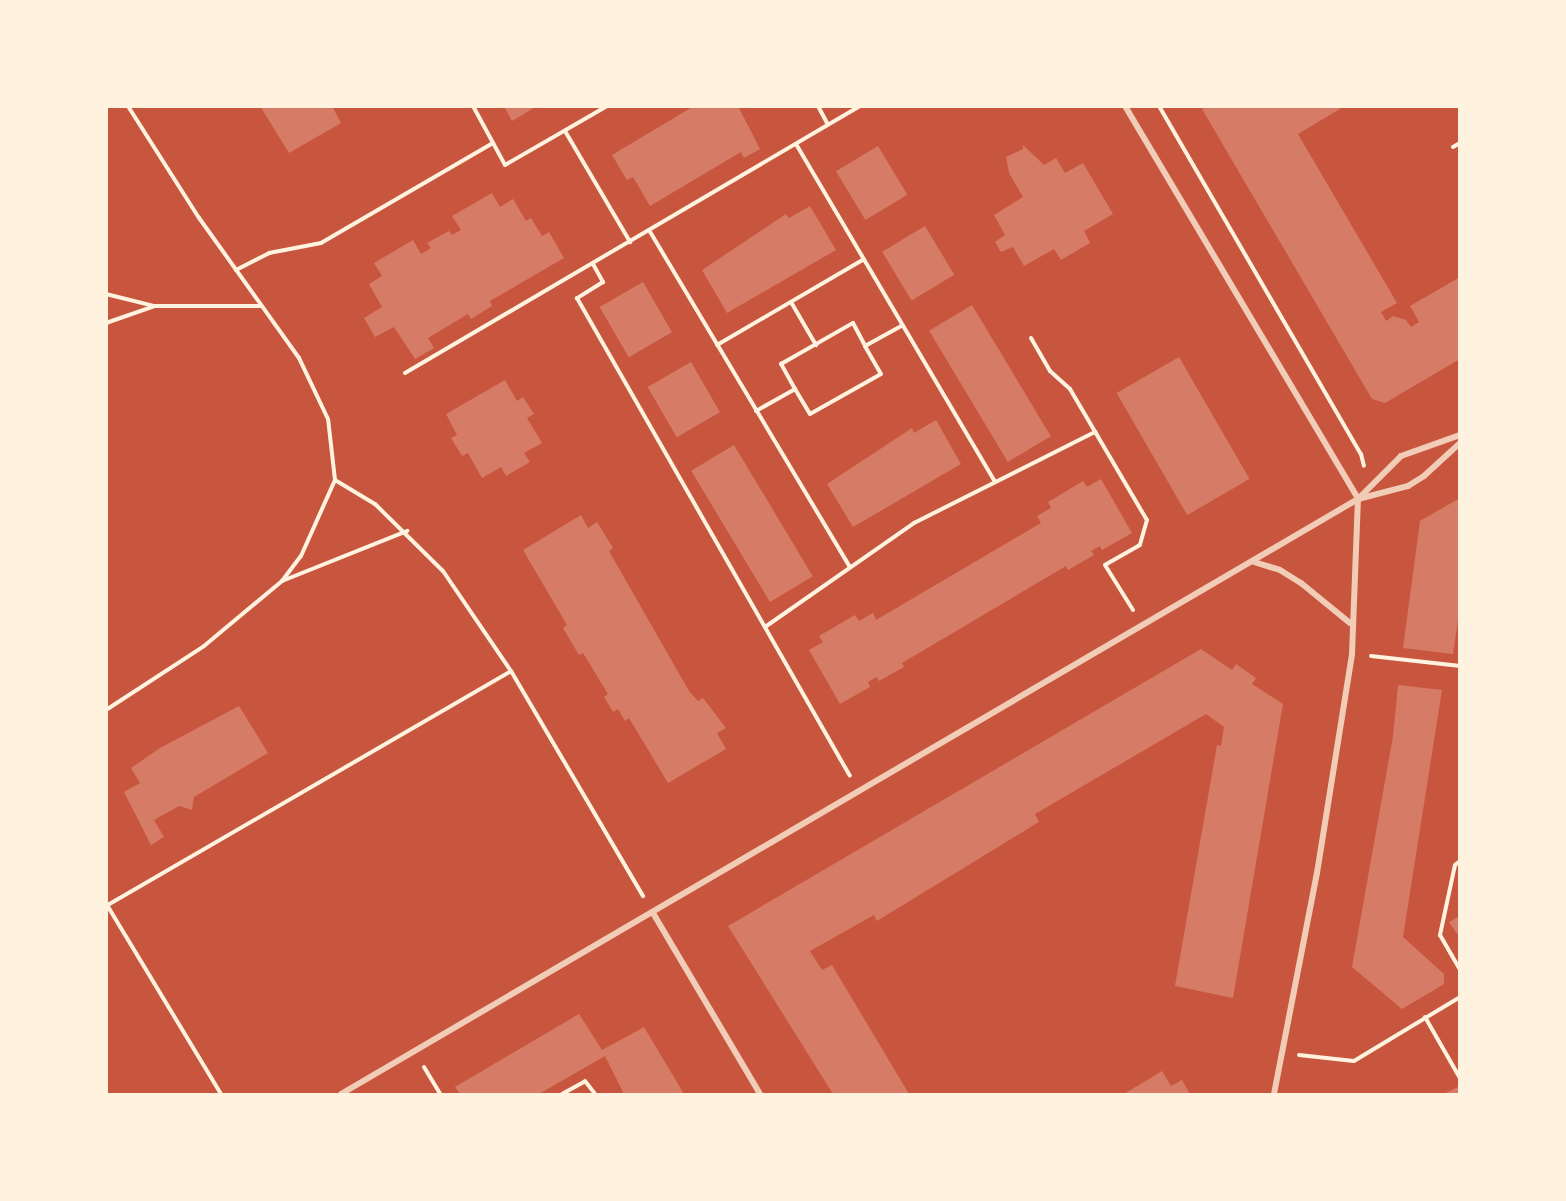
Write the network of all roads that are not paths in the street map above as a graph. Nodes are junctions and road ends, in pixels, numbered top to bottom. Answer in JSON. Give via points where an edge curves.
{"nodes":[{"id":1,"x":1125,"y":106,"type":"edge"},
{"id":2,"x":1460,"y":435,"type":"edge"},
{"id":3,"x":1460,"y":443,"type":"edge"},
{"id":4,"x":1358,"y":499,"type":"junction"},
{"id":5,"x":1254,"y":562,"type":"junction"},
{"id":6,"x":1350,"y":623,"type":"junction"},
{"id":7,"x":653,"y":913,"type":"junction"},
{"id":8,"x":341,"y":1095,"type":"edge"},
{"id":9,"x":760,"y":1095,"type":"edge"},
{"id":10,"x":1274,"y":1095,"type":"edge"}],
"edges":[{"from":1,"to":4,"type":"street"},
{"from":2,"to":4,"type":"street","via":[[1401,456]]},
{"from":3,"to":4,"type":"street","via":[[1408,486]]},
{"from":4,"to":5,"type":"street"},
{"from":4,"to":6,"type":"street","via":[[1358,570]]},
{"from":5,"to":6,"type":"street","via":[[1280,570],[1301,583]]},
{"from":5,"to":7,"type":"street"},
{"from":6,"to":10,"type":"street","via":[[1352,654]]},
{"from":7,"to":8,"type":"street"},
{"from":7,"to":9,"type":"street"}]}
